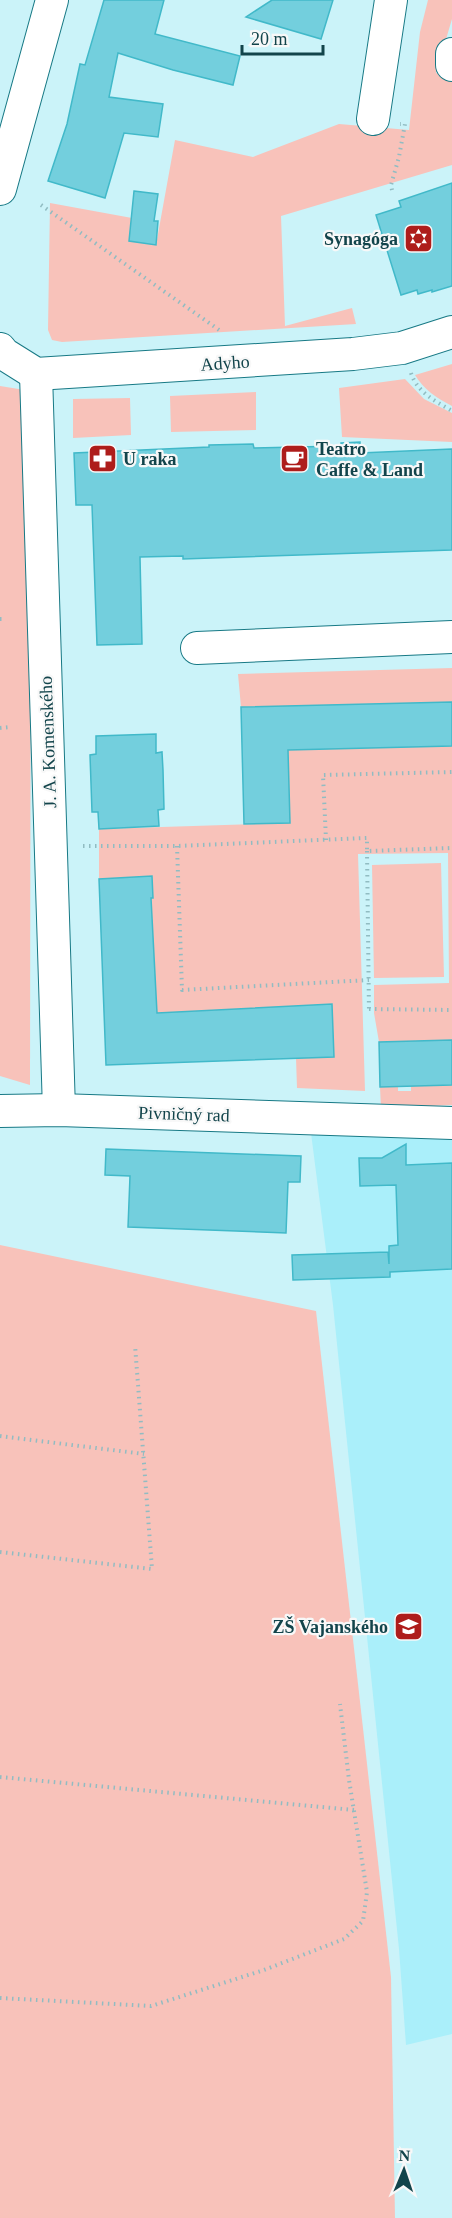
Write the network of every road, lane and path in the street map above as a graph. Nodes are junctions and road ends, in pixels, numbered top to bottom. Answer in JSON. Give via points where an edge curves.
{"nodes":[{"id":1,"x":52,"y":0,"type":"edge"},
{"id":2,"x":392,"y":0,"type":"edge"},
{"id":3,"x":452,"y":54,"type":"edge"},
{"id":4,"x":452,"y":65,"type":"edge"},
{"id":5,"x":373,"y":119,"type":"dead end"},
{"id":6,"x":0,"y":189,"type":"edge"},
{"id":7,"x":41,"y":205,"type":"dead end"},
{"id":8,"x":452,"y":332,"type":"edge"},
{"id":9,"x":230,"y":338,"type":"dead end"},
{"id":10,"x":1,"y":353,"type":"edge"},
{"id":11,"x":410,"y":372,"type":"dead end"},
{"id":12,"x":36,"y":374,"type":"junction"},
{"id":13,"x":452,"y":411,"type":"edge"},
{"id":14,"x":6,"y":619,"type":"dead end"},
{"id":15,"x":0,"y":620,"type":"edge"},
{"id":16,"x":452,"y":638,"type":"edge"},
{"id":17,"x":197,"y":648,"type":"dead end"},
{"id":18,"x":10,"y":727,"type":"dead end"},
{"id":19,"x":0,"y":728,"type":"edge"},
{"id":20,"x":452,"y":772,"type":"edge"},
{"id":21,"x":326,"y":840,"type":"junction"},
{"id":22,"x":83,"y":846,"type":"dead end"},
{"id":23,"x":177,"y":846,"type":"junction"},
{"id":24,"x":452,"y":848,"type":"edge"},
{"id":25,"x":367,"y":851,"type":"junction"},
{"id":26,"x":369,"y":980,"type":"junction"},
{"id":27,"x":452,"y":1010,"type":"edge"},
{"id":28,"x":59,"y":1110,"type":"junction"},
{"id":29,"x":0,"y":1111,"type":"edge"},
{"id":30,"x":452,"y":1123,"type":"edge"},
{"id":31,"x":135,"y":1345,"type":"dead end"},
{"id":32,"x":0,"y":1436,"type":"edge"},
{"id":33,"x":144,"y":1454,"type":"junction"},
{"id":34,"x":0,"y":1552,"type":"edge"},
{"id":35,"x":340,"y":1704,"type":"dead end"},
{"id":36,"x":0,"y":1777,"type":"edge"},
{"id":37,"x":354,"y":1810,"type":"junction"},
{"id":38,"x":0,"y":1998,"type":"edge"}],
"edges":[{"from":1,"to":6,"type":"street"},
{"from":2,"to":5,"type":"street"},
{"from":3,"to":4,"type":"street"},
{"from":7,"to":9,"type":"path"},
{"from":8,"to":12,"type":"street","name":"Adyho","via":[[402,348],[353,354]]},
{"from":10,"to":12,"type":"street"},
{"from":11,"to":13,"type":"path","via":[[415,384],[430,398]]},
{"from":12,"to":28,"type":"street","name":"J. A. Komenského"},
{"from":14,"to":15,"type":"path"},
{"from":16,"to":17,"type":"street"},
{"from":18,"to":19,"type":"path"},
{"from":20,"to":21,"type":"path","via":[[323,776]]},
{"from":21,"to":23,"type":"path"},
{"from":21,"to":25,"type":"path","via":[[367,838]]},
{"from":22,"to":23,"type":"path"},
{"from":23,"to":26,"type":"path","via":[[182,990]]},
{"from":24,"to":25,"type":"path"},
{"from":25,"to":26,"type":"path"},
{"from":26,"to":27,"type":"path","via":[[369,1011]]},
{"from":28,"to":29,"type":"street","name":"Pivničný rad"},
{"from":28,"to":30,"type":"street","name":"Pivničný rad"},
{"from":31,"to":33,"type":"path"},
{"from":32,"to":33,"type":"path"},
{"from":33,"to":34,"type":"path","via":[[152,1569]]},
{"from":35,"to":37,"type":"path"},
{"from":36,"to":37,"type":"path"},
{"from":37,"to":38,"type":"path","via":[[367,1892],[363,1921],[344,1940],[151,2006]]}]}
